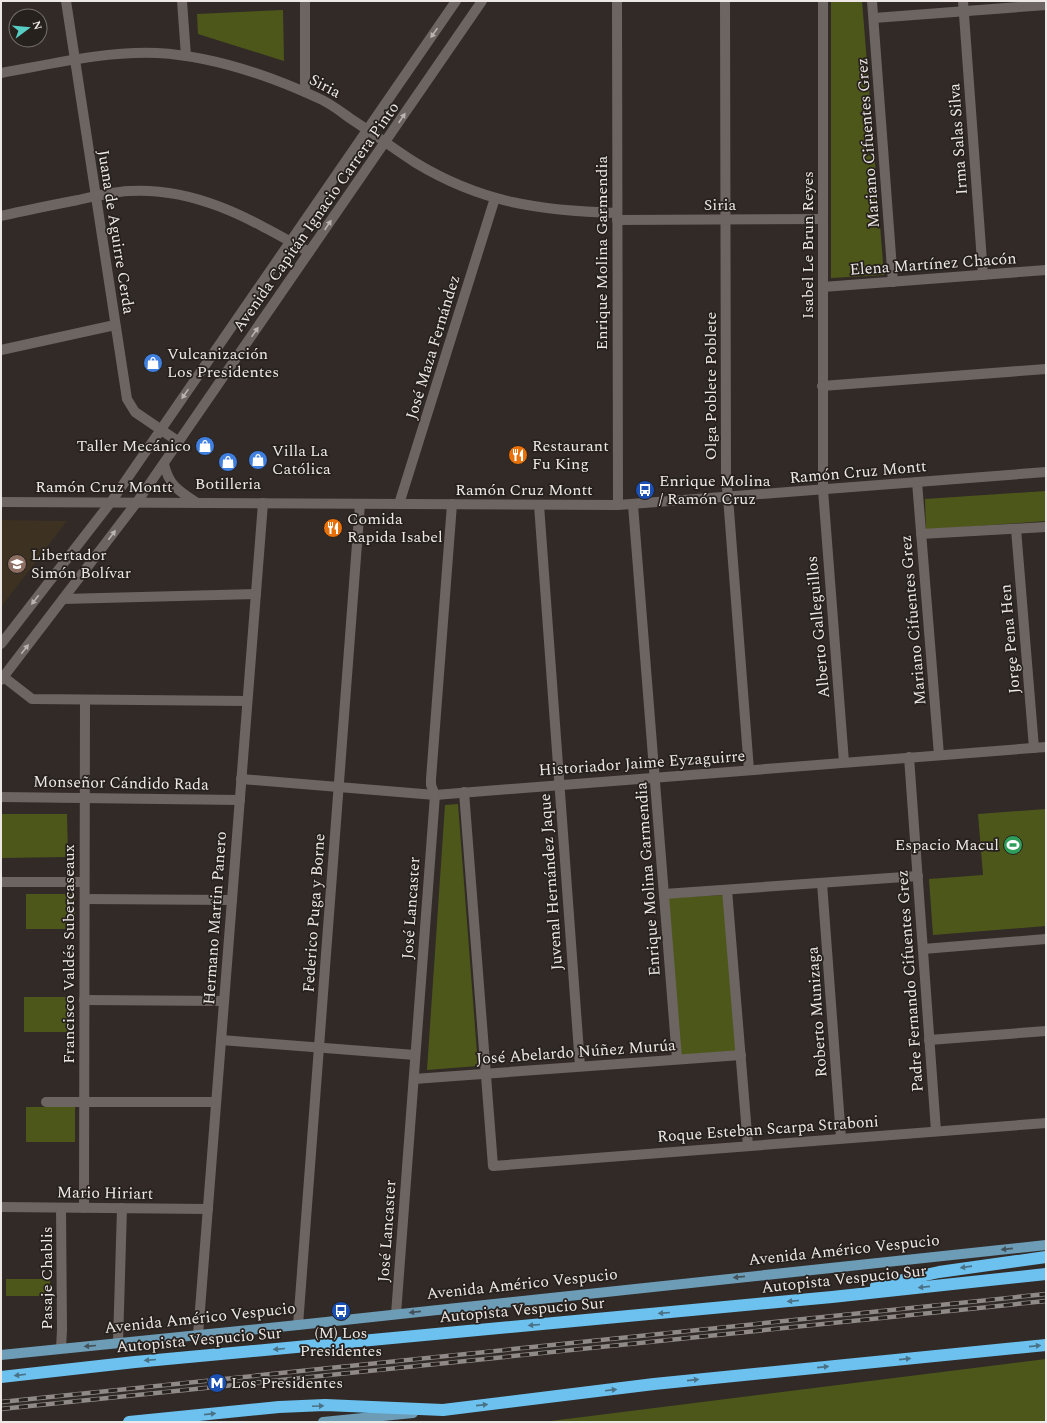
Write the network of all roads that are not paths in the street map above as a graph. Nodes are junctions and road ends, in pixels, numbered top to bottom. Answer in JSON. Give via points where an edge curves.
{"nodes":[{"id":1,"x":66,"y":1,"type":"edge"},
{"id":2,"x":182,"y":1,"type":"edge"},
{"id":3,"x":305,"y":1,"type":"edge"},
{"id":4,"x":456,"y":1,"type":"edge"},
{"id":5,"x":482,"y":1,"type":"edge"},
{"id":6,"x":617,"y":1,"type":"edge"},
{"id":7,"x":725,"y":1,"type":"edge"},
{"id":8,"x":823,"y":1,"type":"edge"},
{"id":9,"x":872,"y":1,"type":"edge"},
{"id":10,"x":963,"y":6,"type":"edge"},
{"id":11,"x":1046,"y":6,"type":"edge"},
{"id":12,"x":874,"y":18,"type":"junction"},
{"id":13,"x":186,"y":56,"type":"junction"},
{"id":14,"x":75,"y":60,"type":"junction"},
{"id":15,"x":1,"y":74,"type":"edge"},
{"id":16,"x":304,"y":92,"type":"junction"},
{"id":17,"x":368,"y":130,"type":"junction"},
{"id":18,"x":385,"y":142,"type":"junction"},
{"id":19,"x":95,"y":196,"type":"junction"},
{"id":20,"x":495,"y":198,"type":"junction"},
{"id":21,"x":1,"y":216,"type":"edge"},
{"id":22,"x":617,"y":217,"type":"junction"},
{"id":23,"x":823,"y":219,"type":"junction"},
{"id":24,"x":725,"y":220,"type":"junction"},
{"id":25,"x":290,"y":242,"type":"junction"},
{"id":26,"x":309,"y":252,"type":"junction"},
{"id":27,"x":1046,"y":270,"type":"edge"},
{"id":28,"x":983,"y":275,"type":"junction"},
{"id":29,"x":893,"y":282,"type":"junction"},
{"id":30,"x":823,"y":287,"type":"junction"},
{"id":31,"x":115,"y":325,"type":"junction"},
{"id":32,"x":1,"y":350,"type":"edge"},
{"id":33,"x":1046,"y":369,"type":"edge"},
{"id":34,"x":822,"y":386,"type":"junction"},
{"id":35,"x":161,"y":430,"type":"junction"},
{"id":36,"x":179,"y":442,"type":"junction"},
{"id":37,"x":164,"y":464,"type":"junction"},
{"id":38,"x":1046,"y":472,"type":"edge"},
{"id":39,"x":917,"y":482,"type":"junction"},
{"id":40,"x":823,"y":490,"type":"junction"},
{"id":41,"x":728,"y":497,"type":"junction"},
{"id":42,"x":1,"y":502,"type":"edge"},
{"id":43,"x":111,"y":502,"type":"junction"},
{"id":44,"x":137,"y":502,"type":"junction"},
{"id":45,"x":197,"y":503,"type":"junction"},
{"id":46,"x":262,"y":503,"type":"junction"},
{"id":47,"x":360,"y":504,"type":"junction"},
{"id":48,"x":399,"y":504,"type":"junction"},
{"id":49,"x":452,"y":504,"type":"junction"},
{"id":50,"x":539,"y":505,"type":"junction"},
{"id":51,"x":618,"y":505,"type":"junction"},
{"id":52,"x":633,"y":505,"type":"junction"},
{"id":53,"x":1046,"y":527,"type":"edge"},
{"id":54,"x":1016,"y":529,"type":"junction"},
{"id":55,"x":921,"y":534,"type":"junction"},
{"id":56,"x":256,"y":594,"type":"junction"},
{"id":57,"x":64,"y":599,"type":"junction"},
{"id":58,"x":1,"y":644,"type":"edge"},
{"id":59,"x":2,"y":677,"type":"edge"},
{"id":60,"x":85,"y":700,"type":"junction"},
{"id":61,"x":247,"y":701,"type":"junction"},
{"id":62,"x":1046,"y":747,"type":"edge"},
{"id":63,"x":1034,"y":748,"type":"junction"},
{"id":64,"x":939,"y":755,"type":"junction"},
{"id":65,"x":909,"y":757,"type":"junction"},
{"id":66,"x":844,"y":762,"type":"junction"},
{"id":67,"x":749,"y":770,"type":"junction"},
{"id":68,"x":655,"y":777,"type":"junction"},
{"id":69,"x":241,"y":779,"type":"junction"},
{"id":70,"x":559,"y":784,"type":"junction"},
{"id":71,"x":338,"y":787,"type":"junction"},
{"id":72,"x":464,"y":792,"type":"junction"},
{"id":73,"x":435,"y":795,"type":"junction"},
{"id":74,"x":1,"y":797,"type":"edge"},
{"id":75,"x":85,"y":797,"type":"junction"},
{"id":76,"x":240,"y":800,"type":"junction"},
{"id":77,"x":918,"y":876,"type":"junction"},
{"id":78,"x":1,"y":882,"type":"edge"},
{"id":79,"x":84,"y":882,"type":"junction"},
{"id":80,"x":822,"y":883,"type":"junction"},
{"id":81,"x":727,"y":890,"type":"junction"},
{"id":82,"x":664,"y":894,"type":"junction"},
{"id":83,"x":85,"y":899,"type":"junction"},
{"id":84,"x":232,"y":900,"type":"junction"},
{"id":85,"x":1046,"y":939,"type":"edge"},
{"id":86,"x":923,"y":949,"type":"junction"},
{"id":87,"x":84,"y":1000,"type":"junction"},
{"id":88,"x":224,"y":1002,"type":"junction"},
{"id":89,"x":1046,"y":1030,"type":"edge"},
{"id":90,"x":221,"y":1040,"type":"junction"},
{"id":91,"x":929,"y":1040,"type":"junction"},
{"id":92,"x":319,"y":1048,"type":"junction"},
{"id":93,"x":415,"y":1055,"type":"junction"},
{"id":94,"x":741,"y":1055,"type":"junction"},
{"id":95,"x":677,"y":1059,"type":"junction"},
{"id":96,"x":580,"y":1066,"type":"junction"},
{"id":97,"x":485,"y":1073,"type":"junction"},
{"id":98,"x":414,"y":1078,"type":"junction"},
{"id":99,"x":46,"y":1102,"type":"dead end"},
{"id":100,"x":84,"y":1102,"type":"junction"},
{"id":101,"x":216,"y":1102,"type":"junction"},
{"id":102,"x":1046,"y":1122,"type":"edge"},
{"id":103,"x":936,"y":1131,"type":"junction"},
{"id":104,"x":841,"y":1138,"type":"junction"},
{"id":105,"x":748,"y":1146,"type":"junction"},
{"id":106,"x":1,"y":1207,"type":"edge"},
{"id":107,"x":61,"y":1208,"type":"junction"},
{"id":108,"x":84,"y":1208,"type":"junction"},
{"id":109,"x":122,"y":1208,"type":"junction"},
{"id":110,"x":208,"y":1209,"type":"junction"},
{"id":111,"x":1046,"y":1245,"type":"edge"},
{"id":112,"x":1046,"y":1257,"type":"edge"},
{"id":113,"x":1046,"y":1274,"type":"edge"},
{"id":114,"x":832,"y":1297,"type":"junction"},
{"id":115,"x":396,"y":1314,"type":"junction"},
{"id":116,"x":298,"y":1325,"type":"junction"},
{"id":117,"x":198,"y":1335,"type":"junction"},
{"id":118,"x":118,"y":1343,"type":"junction"},
{"id":119,"x":1046,"y":1345,"type":"edge"},
{"id":120,"x":61,"y":1348,"type":"junction"},
{"id":121,"x":1,"y":1354,"type":"edge"},
{"id":122,"x":1,"y":1377,"type":"edge"},
{"id":123,"x":443,"y":1410,"type":"junction"},
{"id":124,"x":129,"y":1422,"type":"edge"},
{"id":125,"x":323,"y":1422,"type":"edge"}],
"edges":[{"from":1,"to":14,"type":"street","name":"Juana de Aguirre Cerda"},
{"from":2,"to":13,"type":"street"},
{"from":3,"to":16,"type":"street"},
{"from":4,"to":17,"type":"street","name":"Avenida Capitán Ignacio Carrera Pinto","one_way":true},
{"from":18,"to":5,"type":"street","name":"Avenida Capitán Ignacio Carrera Pinto","one_way":true},
{"from":6,"to":22,"type":"street","name":"Enrique Molina Garmendia"},
{"from":7,"to":24,"type":"street","name":"Olga Poblete Poblete"},
{"from":8,"to":23,"type":"street","name":"Isabel Le Brun Reyes"},
{"from":9,"to":12,"type":"street","name":"Mariano Cifuentes Grez"},
{"from":10,"to":11,"type":"street"},
{"from":10,"to":12,"type":"street"},
{"from":10,"to":28,"type":"street","name":"Irma Salas Silva"},
{"from":12,"to":29,"type":"street","name":"Mariano Cifuentes Grez"},
{"from":13,"to":14,"type":"street","name":"Siria","via":[[144,53]]},
{"from":13,"to":16,"type":"street","name":"Siria","via":[[248,71]]},
{"from":14,"to":15,"type":"street","name":"Siria"},
{"from":14,"to":19,"type":"street","name":"Juana de Aguirre Cerda"},
{"from":16,"to":17,"type":"street","name":"Siria","via":[[334,107]]},
{"from":17,"to":18,"type":"street","name":"Siria"},
{"from":17,"to":25,"type":"street","name":"Avenida Capitán Ignacio Carrera Pinto"},
{"from":18,"to":20,"type":"street","name":"Siria","via":[[430,171]]},
{"from":26,"to":18,"type":"street","name":"Avenida Capitán Ignacio Carrera Pinto","one_way":true},
{"from":19,"to":21,"type":"street"},
{"from":19,"to":25,"type":"street","via":[[112,192],[140,191],[187,196],[232,211]]},
{"from":19,"to":31,"type":"street","name":"Juana de Aguirre Cerda"},
{"from":20,"to":22,"type":"street","name":"Siria","via":[[552,210]]},
{"from":20,"to":48,"type":"street","name":"José Maza Fernández"},
{"from":22,"to":24,"type":"street","name":"Siria"},
{"from":22,"to":51,"type":"street","name":"Enrique Molina Garmendia"},
{"from":23,"to":24,"type":"street","name":"Siria"},
{"from":23,"to":30,"type":"street","name":"Isabel Le Brun Reyes"},
{"from":24,"to":41,"type":"street","name":"Olga Poblete Poblete"},
{"from":25,"to":26,"type":"street"},
{"from":25,"to":35,"type":"street","name":"Avenida Capitán Ignacio Carrera Pinto","one_way":true},
{"from":36,"to":26,"type":"street","name":"Avenida Capitán Ignacio Carrera Pinto","one_way":true},
{"from":27,"to":28,"type":"street","name":"Elena Martínez Chacón"},
{"from":28,"to":29,"type":"street","name":"Elena Martínez Chacón"},
{"from":29,"to":30,"type":"street","name":"Elena Martínez Chacón"},
{"from":30,"to":34,"type":"street","name":"Isabel Le Brun Reyes"},
{"from":31,"to":32,"type":"street"},
{"from":31,"to":35,"type":"street","name":"Juana de Aguirre Cerda","via":[[127,399],[135,412]]},
{"from":33,"to":34,"type":"street"},
{"from":34,"to":40,"type":"street","name":"Isabel Le Brun Reyes"},
{"from":35,"to":36,"type":"street","name":"Juana de Aguirre Cerda"},
{"from":35,"to":43,"type":"street","name":"Avenida Capitán Ignacio Carrera Pinto"},
{"from":36,"to":37,"type":"street","name":"Avenida Capitán Ignacio Carrera Pinto"},
{"from":37,"to":44,"type":"street","name":"Avenida Capitán Ignacio Carrera Pinto"},
{"from":37,"to":45,"type":"street","via":[[173,486]]},
{"from":38,"to":39,"type":"street","name":"Ramón Cruz Montt"},
{"from":39,"to":40,"type":"street","name":"Ramón Cruz Montt"},
{"from":39,"to":55,"type":"street","name":"Mariano Cifuentes Grez"},
{"from":40,"to":41,"type":"street","name":"Ramón Cruz Montt"},
{"from":40,"to":66,"type":"street","name":"Alberto Galleguillos"},
{"from":41,"to":52,"type":"street","name":"Ramón Cruz Montt"},
{"from":41,"to":67,"type":"street","name":"Olga Poblete Poblete"},
{"from":42,"to":43,"type":"street","name":"Ramón Cruz Montt"},
{"from":43,"to":44,"type":"street","name":"Ramón Cruz Montt"},
{"from":43,"to":58,"type":"street","name":"Avenida Capitán Ignacio Carrera Pinto","one_way":true},
{"from":44,"to":45,"type":"street","name":"Ramón Cruz Montt"},
{"from":57,"to":44,"type":"street","name":"Avenida Capitán Ignacio Carrera Pinto","one_way":true},
{"from":45,"to":46,"type":"street","name":"Ramón Cruz Montt"},
{"from":46,"to":47,"type":"street","name":"Ramón Cruz Montt"},
{"from":46,"to":56,"type":"street","name":"Hermano Martin Panero"},
{"from":47,"to":48,"type":"street","name":"Ramón Cruz Montt"},
{"from":47,"to":71,"type":"street","name":"Federico Puga y Borne"},
{"from":48,"to":49,"type":"street","name":"Ramón Cruz Montt"},
{"from":49,"to":50,"type":"street","name":"Ramón Cruz Montt"},
{"from":49,"to":73,"type":"street","name":"José Lancaster","via":[[431,779]]},
{"from":50,"to":51,"type":"street","name":"Ramón Cruz Montt"},
{"from":50,"to":70,"type":"street","name":"Juvenal Hernández Jaque"},
{"from":51,"to":52,"type":"street","name":"Ramón Cruz Montt"},
{"from":52,"to":68,"type":"street","name":"Enrique Molina Garmendia"},
{"from":53,"to":54,"type":"street"},
{"from":54,"to":55,"type":"street"},
{"from":54,"to":63,"type":"street","name":"Jorge Pena Hen"},
{"from":55,"to":64,"type":"street","name":"Mariano Cifuentes Grez"},
{"from":56,"to":57,"type":"street"},
{"from":56,"to":61,"type":"street","name":"Hermano Martin Panero"},
{"from":59,"to":57,"type":"street","name":"Avenida Capitán Ignacio Carrera Pinto","one_way":true},
{"from":59,"to":60,"type":"street","via":[[32,700]]},
{"from":60,"to":61,"type":"street"},
{"from":60,"to":75,"type":"street","name":"Francisco Valdés Subercaseaux"},
{"from":61,"to":69,"type":"street","name":"Hermano Martin Panero"},
{"from":62,"to":63,"type":"street","name":"Historiador Jaime Eyzaguirre"},
{"from":63,"to":64,"type":"street","name":"Historiador Jaime Eyzaguirre"},
{"from":64,"to":65,"type":"street","name":"Historiador Jaime Eyzaguirre"},
{"from":65,"to":66,"type":"street","name":"Historiador Jaime Eyzaguirre"},
{"from":65,"to":77,"type":"street","name":"Padre Fernando Cifuentes Grez"},
{"from":66,"to":67,"type":"street","name":"Historiador Jaime Eyzaguirre"},
{"from":67,"to":68,"type":"street","name":"Historiador Jaime Eyzaguirre"},
{"from":68,"to":70,"type":"street","name":"Historiador Jaime Eyzaguirre"},
{"from":68,"to":82,"type":"street","name":"Enrique Molina Garmendia"},
{"from":69,"to":71,"type":"street","name":"Historiador Jaime Eyzaguirre"},
{"from":69,"to":76,"type":"street","name":"Hermano Martin Panero"},
{"from":70,"to":72,"type":"street","name":"Historiador Jaime Eyzaguirre"},
{"from":70,"to":96,"type":"street","name":"Juvenal Hernández Jaque"},
{"from":71,"to":73,"type":"street","name":"Historiador Jaime Eyzaguirre"},
{"from":71,"to":92,"type":"street","name":"Federico Puga y Borne"},
{"from":72,"to":73,"type":"street","name":"Historiador Jaime Eyzaguirre"},
{"from":72,"to":97,"type":"street"},
{"from":73,"to":93,"type":"street","name":"José Lancaster"},
{"from":74,"to":75,"type":"street","name":"Monseñor Cándido Rada"},
{"from":75,"to":76,"type":"street","name":"Monseñor Cándido Rada"},
{"from":75,"to":79,"type":"street","name":"Francisco Valdés Subercaseaux"},
{"from":76,"to":84,"type":"street","name":"Hermano Martin Panero"},
{"from":77,"to":80,"type":"street"},
{"from":77,"to":86,"type":"street","name":"Padre Fernando Cifuentes Grez"},
{"from":78,"to":79,"type":"street"},
{"from":79,"to":83,"type":"street","name":"Francisco Valdés Subercaseaux"},
{"from":80,"to":81,"type":"street"},
{"from":80,"to":104,"type":"street","name":"Roberto Munizaga"},
{"from":81,"to":82,"type":"street"},
{"from":81,"to":94,"type":"street"},
{"from":82,"to":95,"type":"street","name":"Enrique Molina Garmendia"},
{"from":83,"to":84,"type":"street"},
{"from":83,"to":87,"type":"street","name":"Francisco Valdés Subercaseaux"},
{"from":84,"to":88,"type":"street","name":"Hermano Martin Panero"},
{"from":85,"to":86,"type":"street"},
{"from":86,"to":91,"type":"street","name":"Padre Fernando Cifuentes Grez"},
{"from":87,"to":88,"type":"street"},
{"from":87,"to":100,"type":"street","name":"Francisco Valdés Subercaseaux"},
{"from":88,"to":90,"type":"street","name":"Hermano Martin Panero"},
{"from":89,"to":91,"type":"street"},
{"from":90,"to":92,"type":"street"},
{"from":90,"to":101,"type":"street","name":"Hermano Martin Panero"},
{"from":91,"to":103,"type":"street","name":"Padre Fernando Cifuentes Grez"},
{"from":92,"to":93,"type":"street"},
{"from":92,"to":116,"type":"street","name":"Federico Puga y Borne"},
{"from":93,"to":98,"type":"street","name":"José Lancaster"},
{"from":94,"to":95,"type":"street","name":"José Abelardo Núñez Murúa"},
{"from":94,"to":105,"type":"street"},
{"from":95,"to":96,"type":"street","name":"José Abelardo Núñez Murúa"},
{"from":96,"to":97,"type":"street","name":"José Abelardo Núñez Murúa"},
{"from":97,"to":98,"type":"street","name":"José Abelardo Núñez Murúa"},
{"from":97,"to":105,"type":"street","name":"Roque Esteban Scarpa Straboni","via":[[493,1166]]},
{"from":98,"to":115,"type":"street","name":"José Lancaster"},
{"from":99,"to":100,"type":"street"},
{"from":100,"to":101,"type":"street"},
{"from":100,"to":108,"type":"street","name":"Francisco Valdés Subercaseaux"},
{"from":101,"to":110,"type":"street","name":"Hermano Martin Panero"},
{"from":102,"to":103,"type":"street","name":"Roque Esteban Scarpa Straboni"},
{"from":103,"to":104,"type":"street","name":"Roque Esteban Scarpa Straboni"},
{"from":104,"to":105,"type":"street","name":"Roque Esteban Scarpa Straboni"},
{"from":106,"to":107,"type":"street","name":"Mario Hiriart"},
{"from":107,"to":108,"type":"street","name":"Mario Hiriart"},
{"from":107,"to":120,"type":"street","name":"Pasaje Chablis"},
{"from":108,"to":109,"type":"street","name":"Mario Hiriart"},
{"from":109,"to":110,"type":"street","name":"Mario Hiriart"},
{"from":109,"to":118,"type":"street"},
{"from":110,"to":117,"type":"street","name":"Hermano Martin Panero"},
{"from":111,"to":115,"type":"main road","name":"Avenida Américo Vespucio","one_way":true},
{"from":112,"to":114,"type":"highway","one_way":true,"via":[[939,1272]]},
{"from":113,"to":114,"type":"highway","name":"Autopista Vespucio Sur","one_way":true},
{"from":114,"to":122,"type":"highway","name":"Autopista Vespucio Sur","one_way":true,"via":[[143,1361]]},
{"from":115,"to":116,"type":"main road","name":"Avenida Américo Vespucio"},
{"from":116,"to":117,"type":"main road","name":"Avenida Américo Vespucio"},
{"from":117,"to":118,"type":"main road","name":"Avenida Américo Vespucio"},
{"from":118,"to":120,"type":"main road","name":"Avenida Américo Vespucio","one_way":true},
{"from":123,"to":119,"type":"highway","one_way":true,"via":[[654,1384]]},
{"from":120,"to":121,"type":"main road","name":"Avenida Américo Vespucio"},
{"from":124,"to":123,"type":"highway","one_way":true,"via":[[279,1407]]},
{"from":123,"to":125,"type":"main road"}]}
